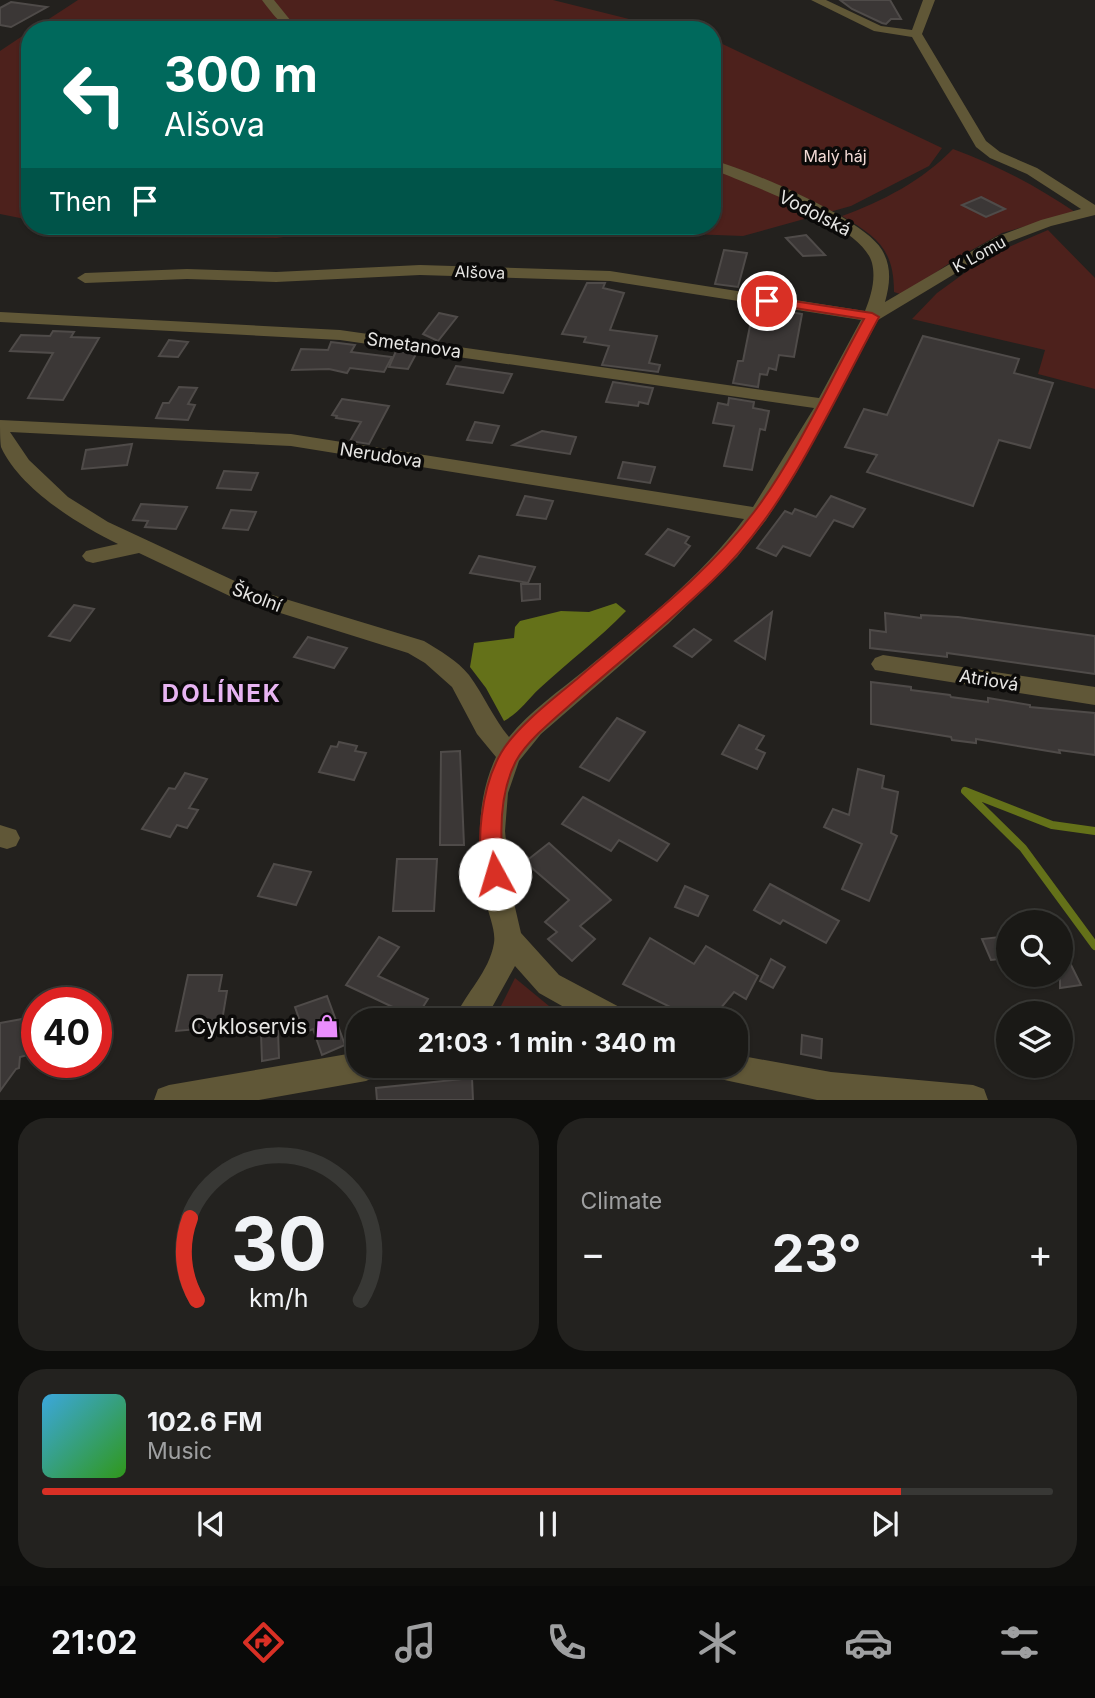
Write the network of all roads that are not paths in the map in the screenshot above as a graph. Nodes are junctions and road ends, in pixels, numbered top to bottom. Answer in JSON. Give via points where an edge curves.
{"nodes":[{"id":1,"x":268,"y":0,"type":"edge"},
{"id":2,"x":817,"y":0,"type":"edge"},
{"id":3,"x":929,"y":0,"type":"edge"},
{"id":4,"x":285,"y":21,"type":"edge"},
{"id":5,"x":916,"y":34,"type":"junction"},
{"id":6,"x":721,"y":168,"type":"edge"},
{"id":7,"x":1094,"y":210,"type":"edge"},
{"id":8,"x":85,"y":278,"type":"dead end"},
{"id":9,"x":0,"y":317,"type":"edge"},
{"id":10,"x":872,"y":317,"type":"junction"},
{"id":11,"x":825,"y":404,"type":"junction"},
{"id":12,"x":0,"y":426,"type":"edge"},
{"id":13,"x":0,"y":431,"type":"edge"},
{"id":14,"x":759,"y":516,"type":"junction"},
{"id":15,"x":141,"y":546,"type":"junction"},
{"id":16,"x":93,"y":556,"type":"dead end"},
{"id":17,"x":883,"y":664,"type":"dead end"},
{"id":18,"x":1095,"y":696,"type":"edge"},
{"id":19,"x":509,"y":755,"type":"junction"},
{"id":20,"x":509,"y":939,"type":"junction"},
{"id":21,"x":475,"y":1008,"type":"edge"},
{"id":22,"x":593,"y":1008,"type":"edge"},
{"id":23,"x":346,"y":1069,"type":"edge"},
{"id":24,"x":748,"y":1072,"type":"edge"},
{"id":25,"x":967,"y":1099,"type":"edge"},
{"id":26,"x":169,"y":1100,"type":"edge"},
{"id":27,"x":973,"y":1100,"type":"edge"}],
"edges":[{"from":1,"to":4,"type":"street"},
{"from":2,"to":5,"type":"street","via":[[878,29]]},
{"from":3,"to":5,"type":"street"},
{"from":5,"to":7,"type":"street","via":[[981,144]]},
{"from":6,"to":10,"type":"street","name":"Vodolská","via":[[830,217],[870,245],[881,274]]},
{"from":7,"to":10,"type":"street","name":"K Lomu","via":[[1001,240]]},
{"from":8,"to":10,"type":"street","name":"Alšova","via":[[276,277],[420,270],[610,276]]},
{"from":9,"to":11,"type":"street","name":"Smetanova","via":[[341,335]]},
{"from":10,"to":11,"type":"street","name":"Vodolská"},
{"from":11,"to":14,"type":"street","name":"Vodolská"},
{"from":12,"to":14,"type":"street","name":"Nerudova","via":[[291,440]]},
{"from":13,"to":15,"type":"street","name":"Školní","via":[[22,464],[61,502]]},
{"from":14,"to":19,"type":"street","name":"Vodolská","via":[[708,576],[546,716]]},
{"from":15,"to":16,"type":"street"},
{"from":15,"to":19,"type":"street","name":"Školní","via":[[244,594],[416,647],[460,681],[486,727]]},
{"from":17,"to":18,"type":"street","name":"Atriová"},
{"from":19,"to":20,"type":"street","name":"Vodolská","via":[[492,813],[492,852]]},
{"from":20,"to":21,"type":"street","via":[[498,970]]},
{"from":20,"to":22,"type":"street","via":[[549,984]]},
{"from":23,"to":26,"type":"street"},
{"from":24,"to":25,"type":"street","via":[[831,1087]]},
{"from":25,"to":27,"type":"street"}]}
